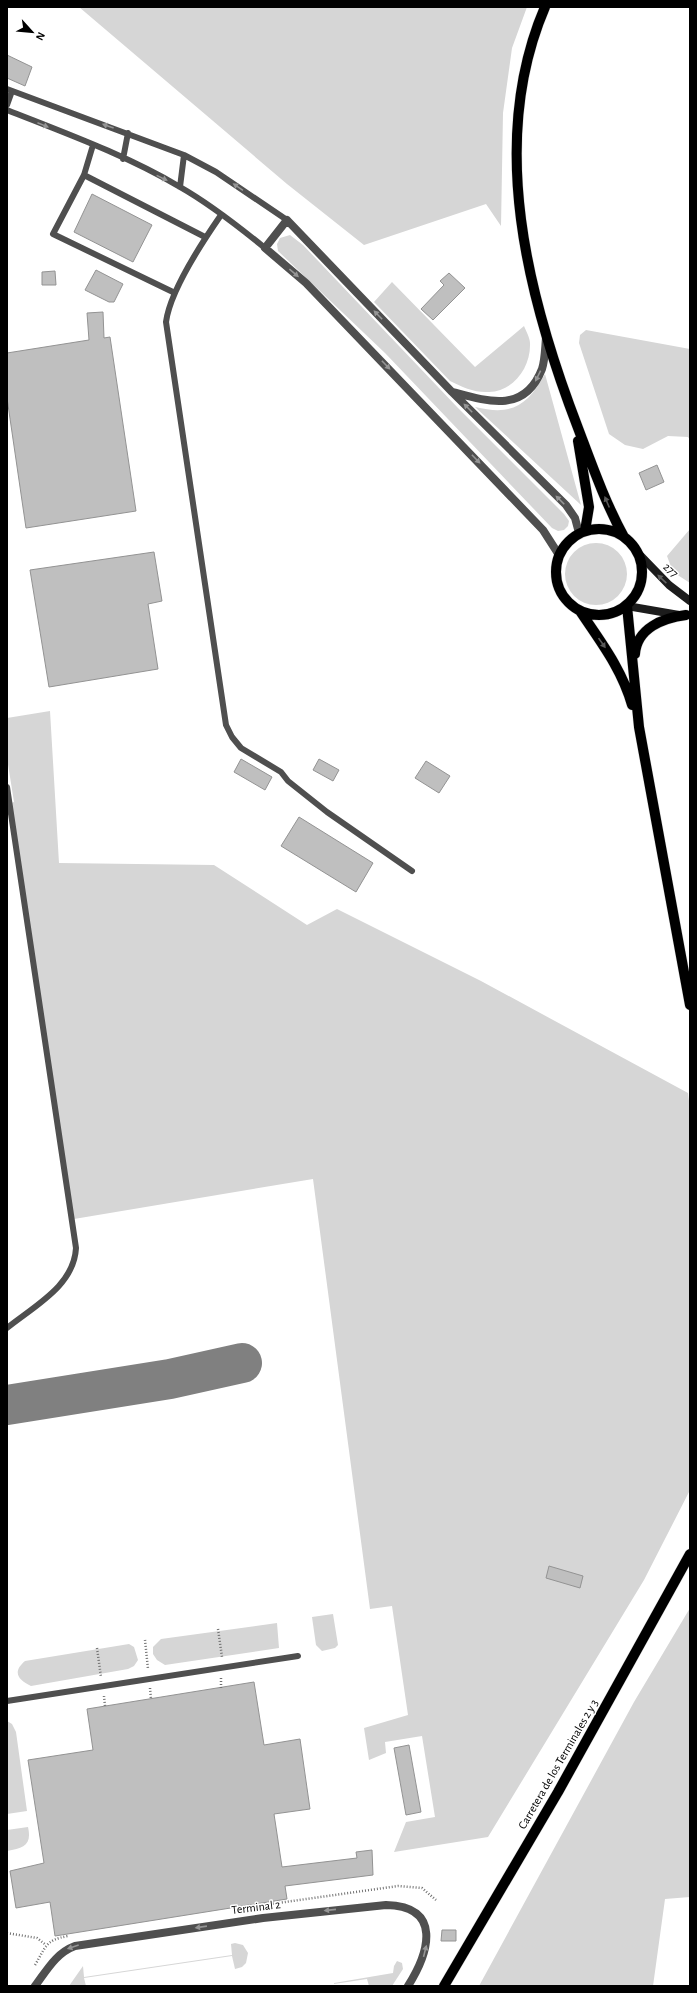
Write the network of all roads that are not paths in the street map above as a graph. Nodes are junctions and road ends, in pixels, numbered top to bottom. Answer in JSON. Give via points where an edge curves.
{"nodes":[{"id":1,"x":545,"y":7,"type":"edge"},
{"id":2,"x":10,"y":90,"type":"edge"},
{"id":3,"x":7,"y":105,"type":"edge"},
{"id":4,"x":7,"y":110,"type":"edge"},
{"id":5,"x":128,"y":133,"type":"junction"},
{"id":6,"x":93,"y":145,"type":"junction"},
{"id":7,"x":184,"y":155,"type":"junction"},
{"id":8,"x":123,"y":159,"type":"junction"},
{"id":9,"x":84,"y":175,"type":"junction"},
{"id":10,"x":180,"y":187,"type":"junction"},
{"id":11,"x":221,"y":215,"type":"junction"},
{"id":12,"x":287,"y":220,"type":"junction"},
{"id":13,"x":205,"y":237,"type":"junction"},
{"id":14,"x":265,"y":248,"type":"junction"},
{"id":15,"x":175,"y":293,"type":"junction"},
{"id":16,"x":546,"y":338,"type":"junction"},
{"id":17,"x":452,"y":392,"type":"junction"},
{"id":18,"x":574,"y":417,"type":"junction"},
{"id":19,"x":582,"y":532,"type":"junction"},
{"id":20,"x":624,"y":537,"type":"junction"},
{"id":21,"x":639,"y":554,"type":"junction"},
{"id":22,"x":559,"y":555,"type":"junction"},
{"id":23,"x":690,"y":601,"type":"edge"},
{"id":24,"x":627,"y":606,"type":"junction"},
{"id":25,"x":580,"y":611,"type":"junction"},
{"id":26,"x":688,"y":616,"type":"edge"},
{"id":27,"x":633,"y":668,"type":"junction"},
{"id":28,"x":639,"y":728,"type":"junction"},
{"id":29,"x":7,"y":787,"type":"edge"},
{"id":30,"x":412,"y":871,"type":"dead end"},
{"id":31,"x":690,"y":1005,"type":"edge"},
{"id":32,"x":7,"y":1328,"type":"edge"},
{"id":33,"x":690,"y":1554,"type":"edge"},
{"id":34,"x":298,"y":1656,"type":"dead end"},
{"id":35,"x":7,"y":1701,"type":"edge"},
{"id":36,"x":35,"y":1986,"type":"edge"},
{"id":37,"x":408,"y":1986,"type":"edge"},
{"id":38,"x":444,"y":1986,"type":"edge"}],
"edges":[{"from":1,"to":16,"type":"main road","via":[[530,51],[524,82],[517,157],[518,200],[527,260]]},
{"from":2,"to":3,"type":"lane"},
{"from":5,"to":2,"type":"lane","one_way":true},
{"from":4,"to":6,"type":"lane","one_way":true},
{"from":5,"to":7,"type":"lane"},
{"from":5,"to":8,"type":"lane"},
{"from":6,"to":8,"type":"lane"},
{"from":6,"to":9,"type":"lane"},
{"from":7,"to":10,"type":"lane"},
{"from":12,"to":7,"type":"lane","one_way":true,"via":[[216,172]]},
{"from":8,"to":10,"type":"lane","one_way":true},
{"from":9,"to":13,"type":"lane"},
{"from":9,"to":15,"type":"lane","via":[[53,234]]},
{"from":10,"to":11,"type":"lane"},
{"from":11,"to":13,"type":"lane"},
{"from":11,"to":14,"type":"lane"},
{"from":12,"to":14,"type":"street"},
{"from":17,"to":12,"type":"street","one_way":true},
{"from":13,"to":15,"type":"lane"},
{"from":14,"to":22,"type":"street","one_way":true,"via":[[306,283],[372,351],[543,530]]},
{"from":15,"to":30,"type":"lane","via":[[169,305],[166,322],[226,725],[241,748],[281,772],[327,812]]},
{"from":16,"to":17,"type":"street","one_way":true,"via":[[542,368],[533,387],[514,400],[490,402]]},
{"from":16,"to":18,"type":"main road"},
{"from":19,"to":17,"type":"street","one_way":true,"via":[[566,505]]},
{"from":18,"to":19,"type":"main road","via":[[589,508]]},
{"from":20,"to":18,"type":"main road","one_way":true,"via":[[607,502]]},
{"from":19,"to":20,"type":"main road","via":[[604,530]]},
{"from":19,"to":22,"type":"main road","via":[[570,540]]},
{"from":20,"to":21,"type":"main road"},
{"from":23,"to":21,"type":"street","name":"277","one_way":true,"via":[[669,586]]},
{"from":21,"to":24,"type":"main road","via":[[642,582]]},
{"from":22,"to":25,"type":"main road","via":[[557,574],[560,589],[568,602]]},
{"from":24,"to":25,"type":"main road","via":[[609,615],[594,615]]},
{"from":24,"to":26,"type":"street"},
{"from":24,"to":27,"type":"main road"},
{"from":25,"to":28,"type":"main road","one_way":true,"via":[[607,650],[626,685]]},
{"from":26,"to":27,"type":"main road","via":[[660,621],[645,632],[638,641]]},
{"from":27,"to":28,"type":"main road"},
{"from":28,"to":31,"type":"main road"},
{"from":29,"to":32,"type":"lane","via":[[76,1248],[74,1265],[65,1280]]},
{"from":33,"to":38,"type":"main road","name":"Carretera de los Terminales 2 y 3","via":[[558,1792]]},
{"from":34,"to":35,"type":"lane"},
{"from":37,"to":36,"type":"street","name":"Terminal 2","one_way":true,"via":[[424,1956],[426,1930],[422,1918],[413,1911],[386,1905],[263,1918],[75,1946],[57,1956]]}]}
